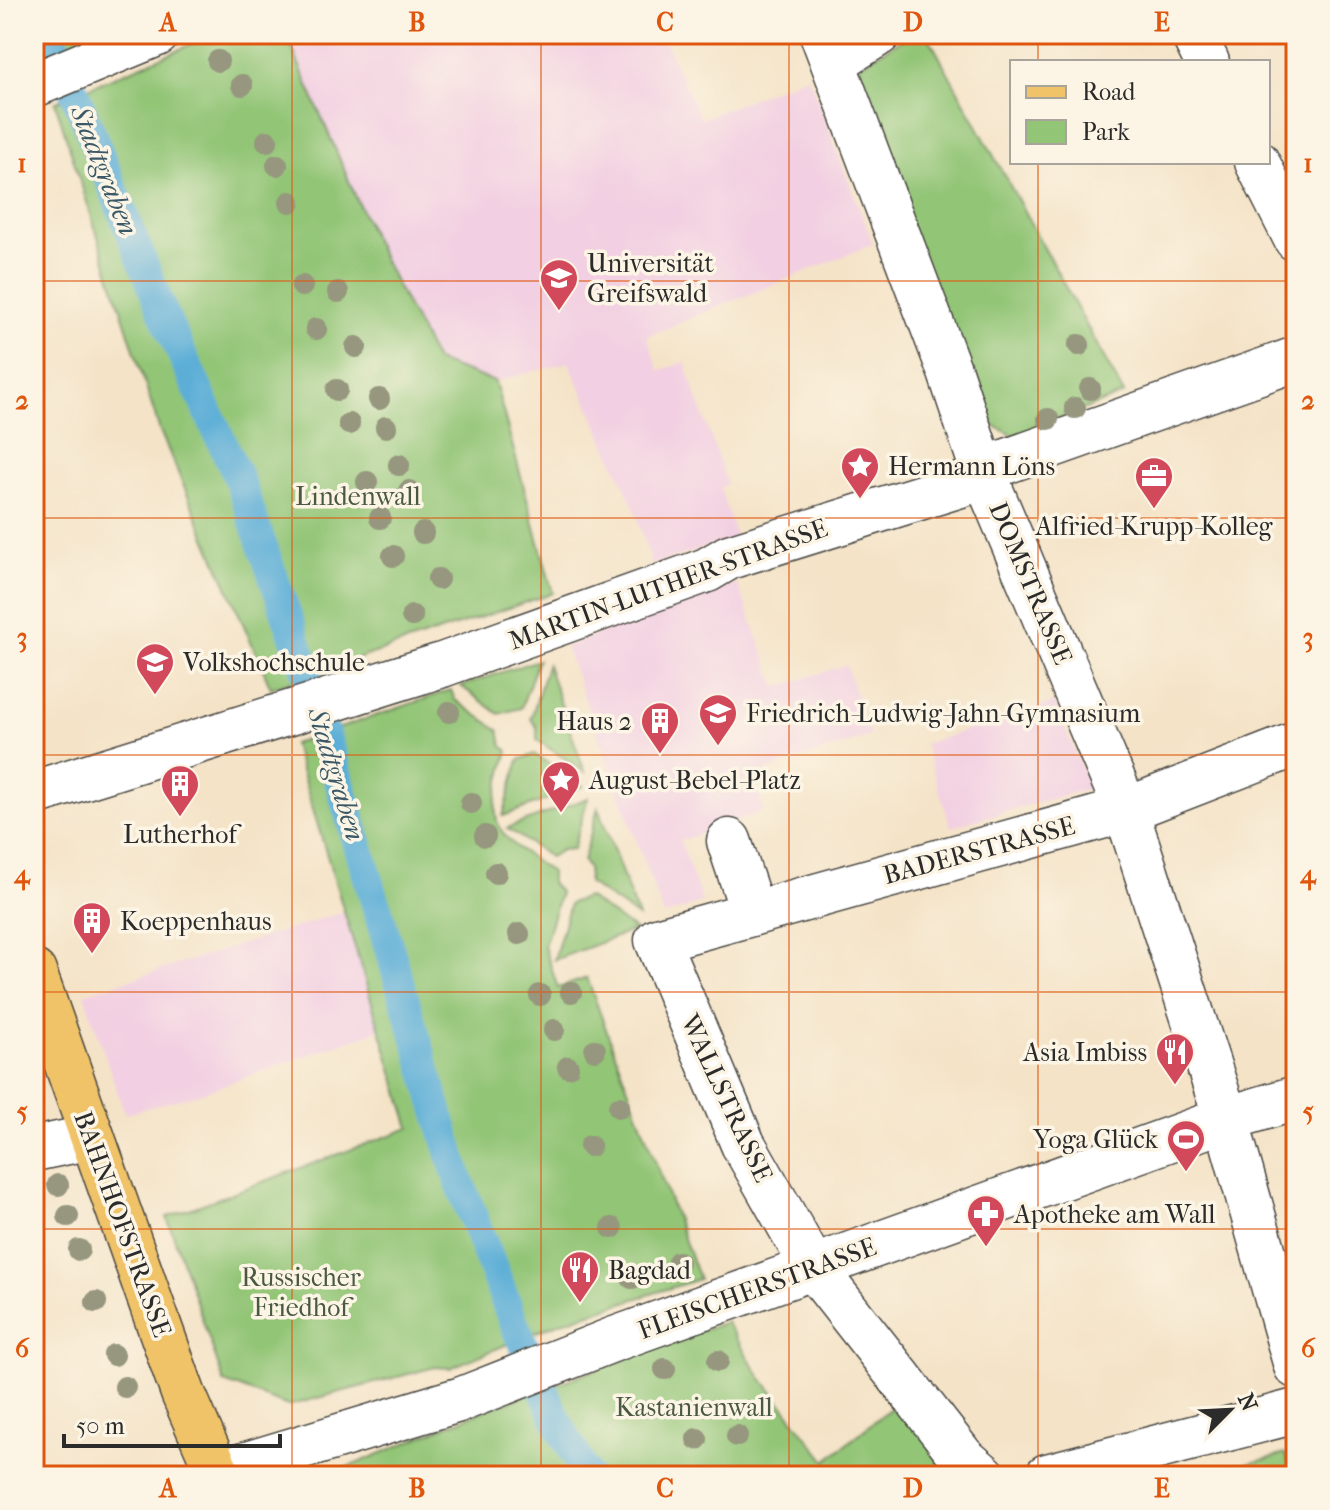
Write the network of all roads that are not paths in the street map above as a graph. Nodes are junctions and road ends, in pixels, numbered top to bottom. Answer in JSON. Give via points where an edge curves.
{"nodes":[{"id":1,"x":157,"y":34,"type":"edge"},
{"id":2,"x":878,"y":34,"type":"edge"},
{"id":3,"x":1193,"y":34,"type":"edge"},
{"id":4,"x":828,"y":48,"type":"edge"},
{"id":5,"x":1206,"y":60,"type":"edge"},
{"id":6,"x":34,"y":85,"type":"edge"},
{"id":7,"x":1258,"y":164,"type":"edge"},
{"id":8,"x":1296,"y":239,"type":"edge"},
{"id":9,"x":1296,"y":359,"type":"edge"},
{"id":10,"x":984,"y":474,"type":"junction"},
{"id":11,"x":1296,"y":744,"type":"edge"},
{"id":12,"x":34,"y":793,"type":"edge"},
{"id":13,"x":1126,"y":810,"type":"junction"},
{"id":14,"x":729,"y":841,"type":"dead end"},
{"id":15,"x":753,"y":913,"type":"junction"},
{"id":16,"x":657,"y":940,"type":"joint"},
{"id":17,"x":34,"y":972,"type":"edge"},
{"id":18,"x":1296,"y":1098,"type":"edge"},
{"id":19,"x":1226,"y":1119,"type":"junction"},
{"id":20,"x":92,"y":1137,"type":"junction"},
{"id":21,"x":34,"y":1149,"type":"edge"},
{"id":22,"x":813,"y":1267,"type":"junction"},
{"id":23,"x":1296,"y":1366,"type":"edge"},
{"id":24,"x":1296,"y":1411,"type":"edge"},
{"id":25,"x":215,"y":1475,"type":"edge"},
{"id":26,"x":984,"y":1476,"type":"edge"},
{"id":27,"x":1047,"y":1476,"type":"edge"}],
"edges":[{"from":1,"to":6,"type":"street"},
{"from":2,"to":4,"type":"street"},
{"from":3,"to":5,"type":"street"},
{"from":4,"to":10,"type":"street","name":"DOMSTRASSE"},
{"from":7,"to":8,"type":"street"},
{"from":9,"to":10,"type":"street","name":"MARTIN-LUTHER-STRASSE","via":[[996,465]]},
{"from":10,"to":12,"type":"street","name":"MARTIN-LUTHER-STRASSE","via":[[729,557],[543,631]]},
{"from":10,"to":13,"type":"street","name":"DOMSTRASSE"},
{"from":11,"to":13,"type":"street","name":"BADERSTRASSE"},
{"from":13,"to":15,"type":"street","name":"BADERSTRASSE"},
{"from":13,"to":19,"type":"street","name":"DOMSTRASSE"},
{"from":14,"to":15,"type":"street"},
{"from":15,"to":16,"type":"street","name":"BADERSTRASSE"},
{"from":16,"to":22,"type":"street","name":"WALLSTRASSE","via":[[743,1144]]},
{"from":17,"to":20,"type":"main road","name":"BAHNHOFSTRASSE"},
{"from":18,"to":19,"type":"street","name":"FLEISCHERSTRASSE"},
{"from":19,"to":22,"type":"street","name":"FLEISCHERSTRASSE"},
{"from":19,"to":23,"type":"street","name":"DOMSTRASSE"},
{"from":20,"to":21,"type":"street"},
{"from":20,"to":25,"type":"main road","name":"BAHNHOFSTRASSE"},
{"from":22,"to":25,"type":"street","name":"FLEISCHERSTRASSE","via":[[477,1393]]},
{"from":22,"to":26,"type":"street","name":"WALLSTRASSE","via":[[963,1458]]},
{"from":24,"to":27,"type":"street"}]}
